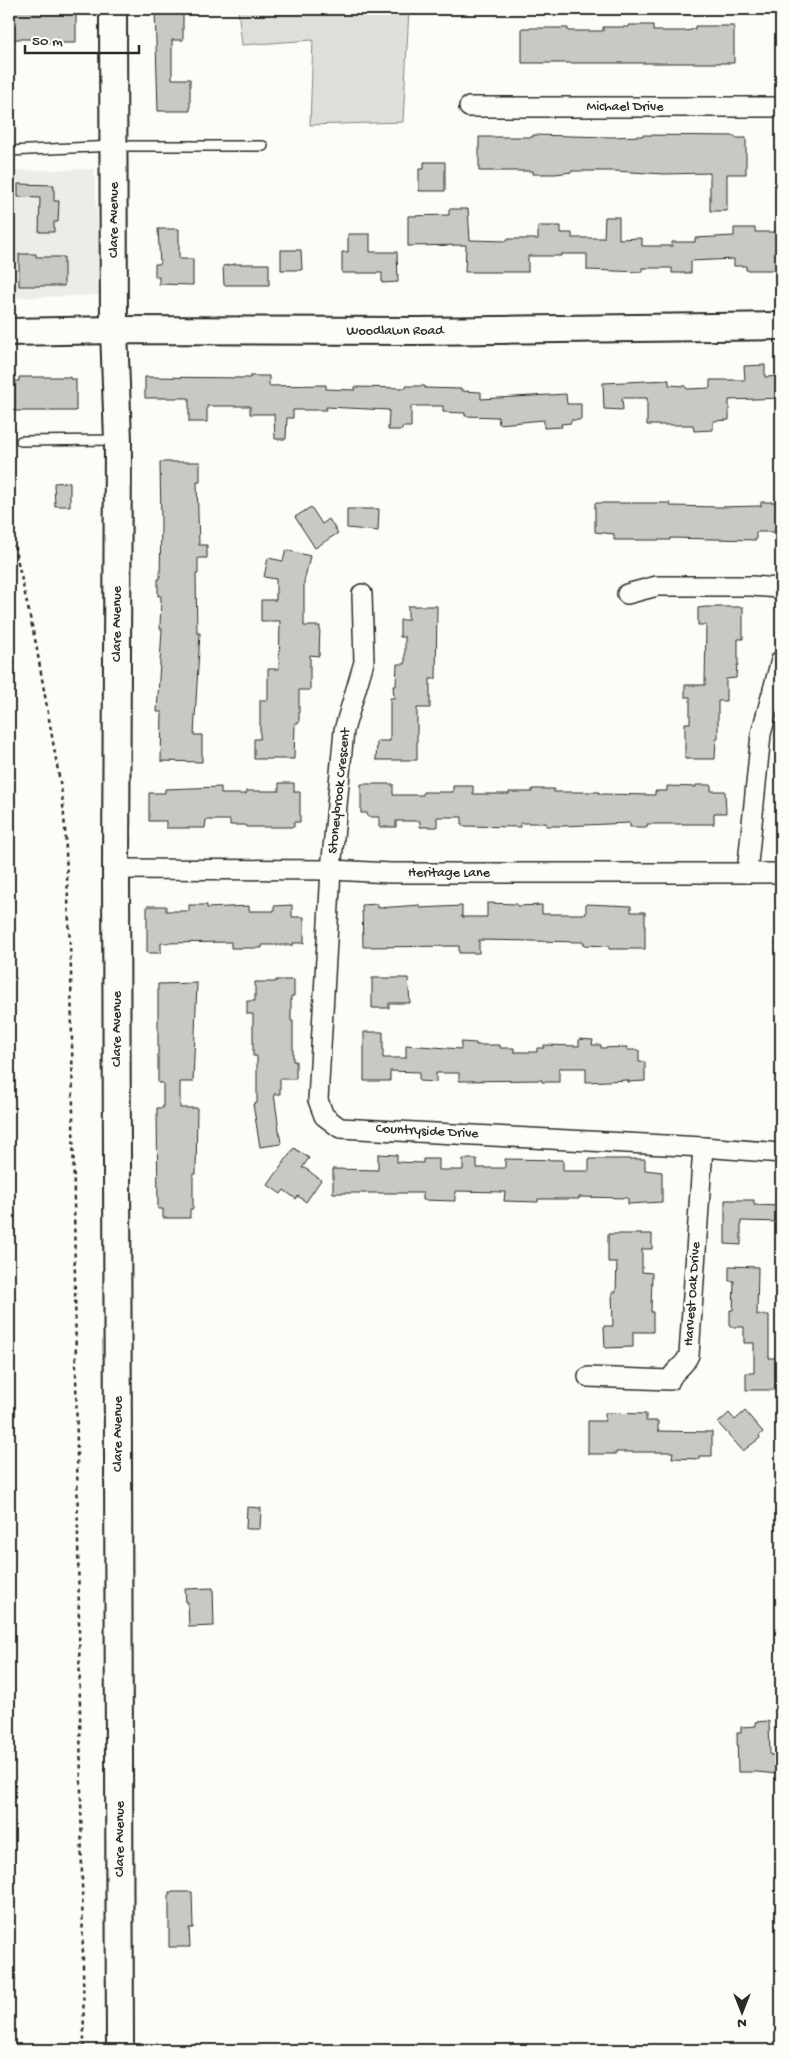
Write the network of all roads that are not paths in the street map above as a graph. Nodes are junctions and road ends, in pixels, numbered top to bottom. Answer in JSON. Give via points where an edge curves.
{"nodes":[{"id":1,"x":112,"y":9,"type":"edge"},
{"id":2,"x":469,"y":108,"type":"dead end"},
{"id":3,"x":781,"y":108,"type":"edge"},
{"id":4,"x":113,"y":146,"type":"junction"},
{"id":5,"x":263,"y":146,"type":"dead end"},
{"id":6,"x":9,"y":150,"type":"edge"},
{"id":7,"x":781,"y":326,"type":"edge"},
{"id":8,"x":114,"y":330,"type":"junction"},
{"id":9,"x":9,"y":332,"type":"edge"},
{"id":10,"x":118,"y":440,"type":"junction"},
{"id":11,"x":21,"y":441,"type":"dead end"},
{"id":12,"x":781,"y":592,"type":"edge"},
{"id":13,"x":362,"y":594,"type":"dead end"},
{"id":14,"x":627,"y":594,"type":"dead end"},
{"id":15,"x":781,"y":660,"type":"edge"},
{"id":16,"x":116,"y":869,"type":"junction"},
{"id":17,"x":332,"y":870,"type":"junction"},
{"id":18,"x":747,"y":873,"type":"junction"},
{"id":19,"x":781,"y":873,"type":"edge"},
{"id":20,"x":703,"y":1147,"type":"junction"},
{"id":21,"x":781,"y":1153,"type":"edge"},
{"id":22,"x":588,"y":1377,"type":"dead end"},
{"id":23,"x":120,"y":2050,"type":"edge"}],
"edges":[{"from":1,"to":4,"type":"street","name":"Clare Avenue"},
{"from":2,"to":3,"type":"street","name":"Michael Drive"},
{"from":4,"to":5,"type":"lane"},
{"from":4,"to":6,"type":"lane"},
{"from":4,"to":8,"type":"street","name":"Clare Avenue"},
{"from":7,"to":8,"type":"street","name":"Woodlawn Road","via":[[420,331]]},
{"from":8,"to":9,"type":"street","name":"Woodlawn Road"},
{"from":8,"to":10,"type":"street","name":"Clare Avenue"},
{"from":10,"to":11,"type":"lane"},
{"from":10,"to":16,"type":"street","name":"Clare Avenue"},
{"from":12,"to":14,"type":"street","via":[[778,588],[752,586],[657,586]]},
{"from":13,"to":17,"type":"street","name":"Stoneybrook Crescent","via":[[364,662],[344,730]]},
{"from":15,"to":18,"type":"street","via":[[761,734]]},
{"from":16,"to":17,"type":"street","name":"Heritage Lane"},
{"from":16,"to":23,"type":"street","name":"Clare Avenue"},
{"from":17,"to":18,"type":"street","name":"Heritage Lane","via":[[391,874]]},
{"from":17,"to":20,"type":"street","name":"Countryside Drive","via":[[318,1100],[324,1116],[340,1128]]},
{"from":18,"to":19,"type":"street","name":"Heritage Lane"},
{"from":20,"to":21,"type":"street","name":"Countryside Drive"},
{"from":20,"to":22,"type":"street","name":"Harvest Oak Drive","via":[[690,1355],[685,1366],[673,1373],[670,1380]]}]}
